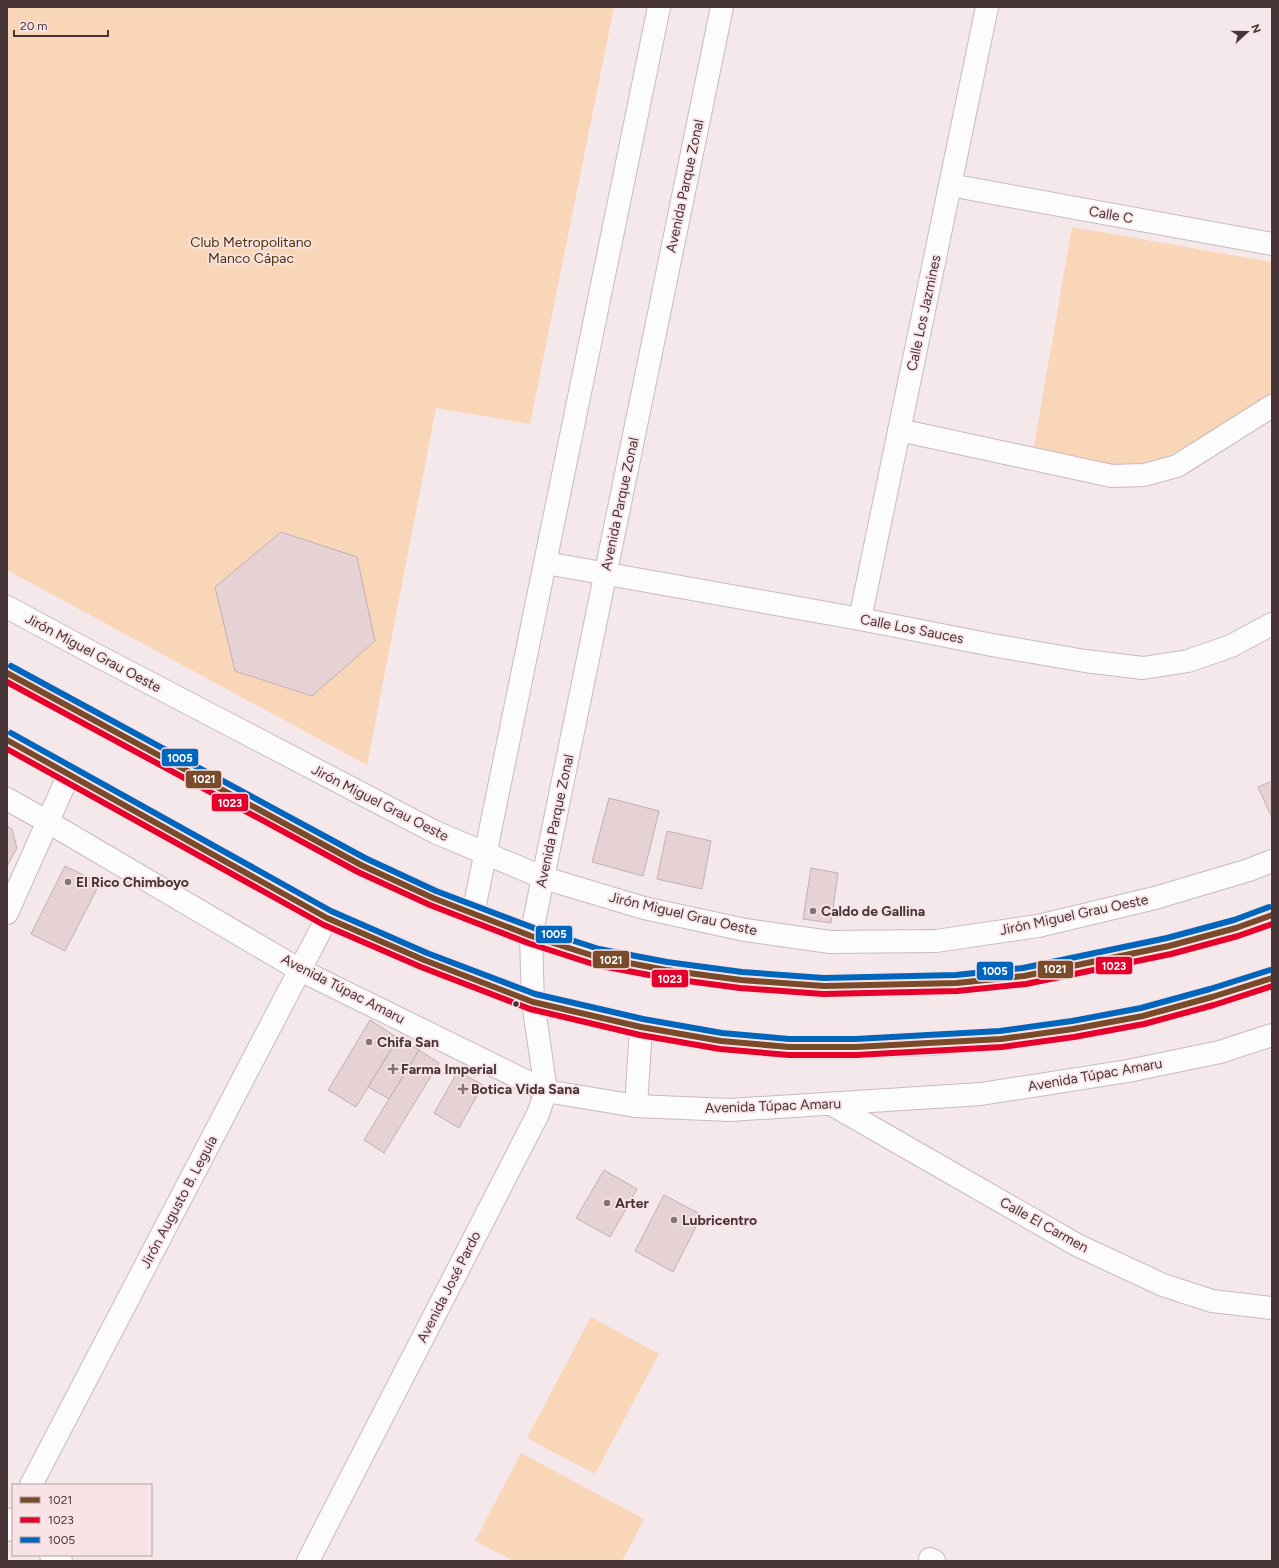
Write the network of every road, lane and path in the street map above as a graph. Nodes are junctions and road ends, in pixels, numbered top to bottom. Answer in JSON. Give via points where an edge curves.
{"nodes":[{"id":1,"x":659,"y":7,"type":"edge"},
{"id":2,"x":722,"y":7,"type":"edge"},
{"id":3,"x":987,"y":7,"type":"edge"},
{"id":4,"x":950,"y":185,"type":"junction"},
{"id":5,"x":1272,"y":244,"type":"edge"},
{"id":6,"x":1272,"y":406,"type":"edge"},
{"id":7,"x":900,"y":430,"type":"junction"},
{"id":8,"x":546,"y":563,"type":"junction"},
{"id":9,"x":606,"y":574,"type":"junction"},
{"id":10,"x":7,"y":607,"type":"edge"},
{"id":11,"x":860,"y":619,"type":"junction"},
{"id":12,"x":1272,"y":624,"type":"edge"},
{"id":13,"x":7,"y":673,"type":"edge"},
{"id":14,"x":7,"y":740,"type":"edge"},
{"id":15,"x":69,"y":774,"type":"junction"},
{"id":16,"x":7,"y":799,"type":"edge"},
{"id":17,"x":48,"y":822,"type":"junction"},
{"id":18,"x":486,"y":854,"type":"junction"},
{"id":19,"x":1272,"y":861,"type":"edge"},
{"id":20,"x":544,"y":878,"type":"junction"},
{"id":21,"x":7,"y":913,"type":"edge"},
{"id":22,"x":473,"y":914,"type":"junction"},
{"id":23,"x":1272,"y":915,"type":"edge"},
{"id":24,"x":327,"y":918,"type":"junction"},
{"id":25,"x":531,"y":936,"type":"junction"},
{"id":26,"x":300,"y":970,"type":"junction"},
{"id":27,"x":1272,"y":978,"type":"edge"},
{"id":28,"x":533,"y":1002,"type":"junction"},
{"id":29,"x":640,"y":1027,"type":"junction"},
{"id":30,"x":1272,"y":1035,"type":"edge"},
{"id":31,"x":546,"y":1091,"type":"junction"},
{"id":32,"x":831,"y":1104,"type":"junction"},
{"id":33,"x":636,"y":1106,"type":"junction"},
{"id":34,"x":1272,"y":1308,"type":"edge"},
{"id":35,"x":31,"y":1484,"type":"edge"},
{"id":36,"x":12,"y":1520,"type":"edge"},
{"id":37,"x":7,"y":1530,"type":"edge"},
{"id":38,"x":52,"y":1556,"type":"edge"},
{"id":39,"x":61,"y":1561,"type":"edge"},
{"id":40,"x":308,"y":1561,"type":"edge"}],
"edges":[{"from":1,"to":8,"type":"main road"},
{"from":2,"to":9,"type":"main road","name":"Avenida Parque Zonal"},
{"from":3,"to":4,"type":"main road","name":"Calle Los Jazmines"},
{"from":4,"to":5,"type":"main road","name":"Calle C"},
{"from":4,"to":7,"type":"main road","name":"Calle Los Jazmines"},
{"from":6,"to":7,"type":"main road","via":[[1177,466],[1144,475],[1112,476]]},
{"from":7,"to":11,"type":"main road","name":"Calle Los Jazmines"},
{"from":8,"to":9,"type":"main road","name":"Calle Los Sauces"},
{"from":8,"to":18,"type":"main road"},
{"from":9,"to":11,"type":"main road","name":"Calle Los Sauces"},
{"from":9,"to":20,"type":"main road","name":"Avenida Parque Zonal"},
{"from":10,"to":18,"type":"main road","name":"Jirón Miguel Grau Oeste","via":[[327,777],[435,832]]},
{"from":11,"to":12,"type":"main road","name":"Calle Los Sauces","via":[[992,645],[1143,668],[1188,661],[1231,646]]},
{"from":13,"to":22,"type":"main road","via":[[361,865]]},
{"from":14,"to":15,"type":"main road"},
{"from":15,"to":17,"type":"main road"},
{"from":15,"to":24,"type":"main road"},
{"from":16,"to":17,"type":"main road","name":"Avenida Túpac Amaru"},
{"from":17,"to":21,"type":"main road"},
{"from":17,"to":26,"type":"main road","name":"Avenida Túpac Amaru"},
{"from":18,"to":20,"type":"main road","name":"Jirón Miguel Grau Oeste"},
{"from":18,"to":22,"type":"main road"},
{"from":19,"to":20,"type":"main road","name":"Jirón Miguel Grau Oeste","via":[[1134,903],[1038,926],[936,941],[830,942],[745,930],[644,908]]},
{"from":20,"to":25,"type":"main road","name":"Avenida Parque Zonal"},
{"from":22,"to":25,"type":"main road"},
{"from":23,"to":25,"type":"main road","via":[[1236,928],[1169,946],[1095,962],[1024,976],[950,983],[824,986],[741,980],[597,957]]},
{"from":24,"to":26,"type":"main road","name":"Jirón Augusto B. Leguía"},
{"from":24,"to":28,"type":"main road","via":[[424,960]]},
{"from":25,"to":28,"type":"main road","name":"Avenida Parque Zonal"},
{"from":26,"to":31,"type":"main road","name":"Avenida Túpac Amaru"},
{"from":26,"to":35,"type":"main road","name":"Jirón Augusto B. Leguía"},
{"from":27,"to":29,"type":"main road","via":[[1143,1016],[1001,1039],[856,1047],[789,1046],[721,1041]]},
{"from":28,"to":29,"type":"main road"},
{"from":28,"to":31,"type":"main road","name":"Avenida José Pardo"},
{"from":29,"to":33,"type":"main road"},
{"from":30,"to":32,"type":"main road","name":"Avenida Túpac Amaru","via":[[1220,1052],[1128,1071],[981,1094]]},
{"from":31,"to":33,"type":"main road","name":"Avenida Túpac Amaru"},
{"from":31,"to":40,"type":"main road","name":"Avenida José Pardo","via":[[538,1114]]},
{"from":32,"to":33,"type":"main road","name":"Avenida Túpac Amaru","via":[[730,1110]]},
{"from":32,"to":34,"type":"main road","name":"Calle El Carmen","via":[[1076,1245],[1163,1285],[1212,1301]]},
{"from":36,"to":37,"type":"main road"},
{"from":38,"to":39,"type":"main road"}]}
